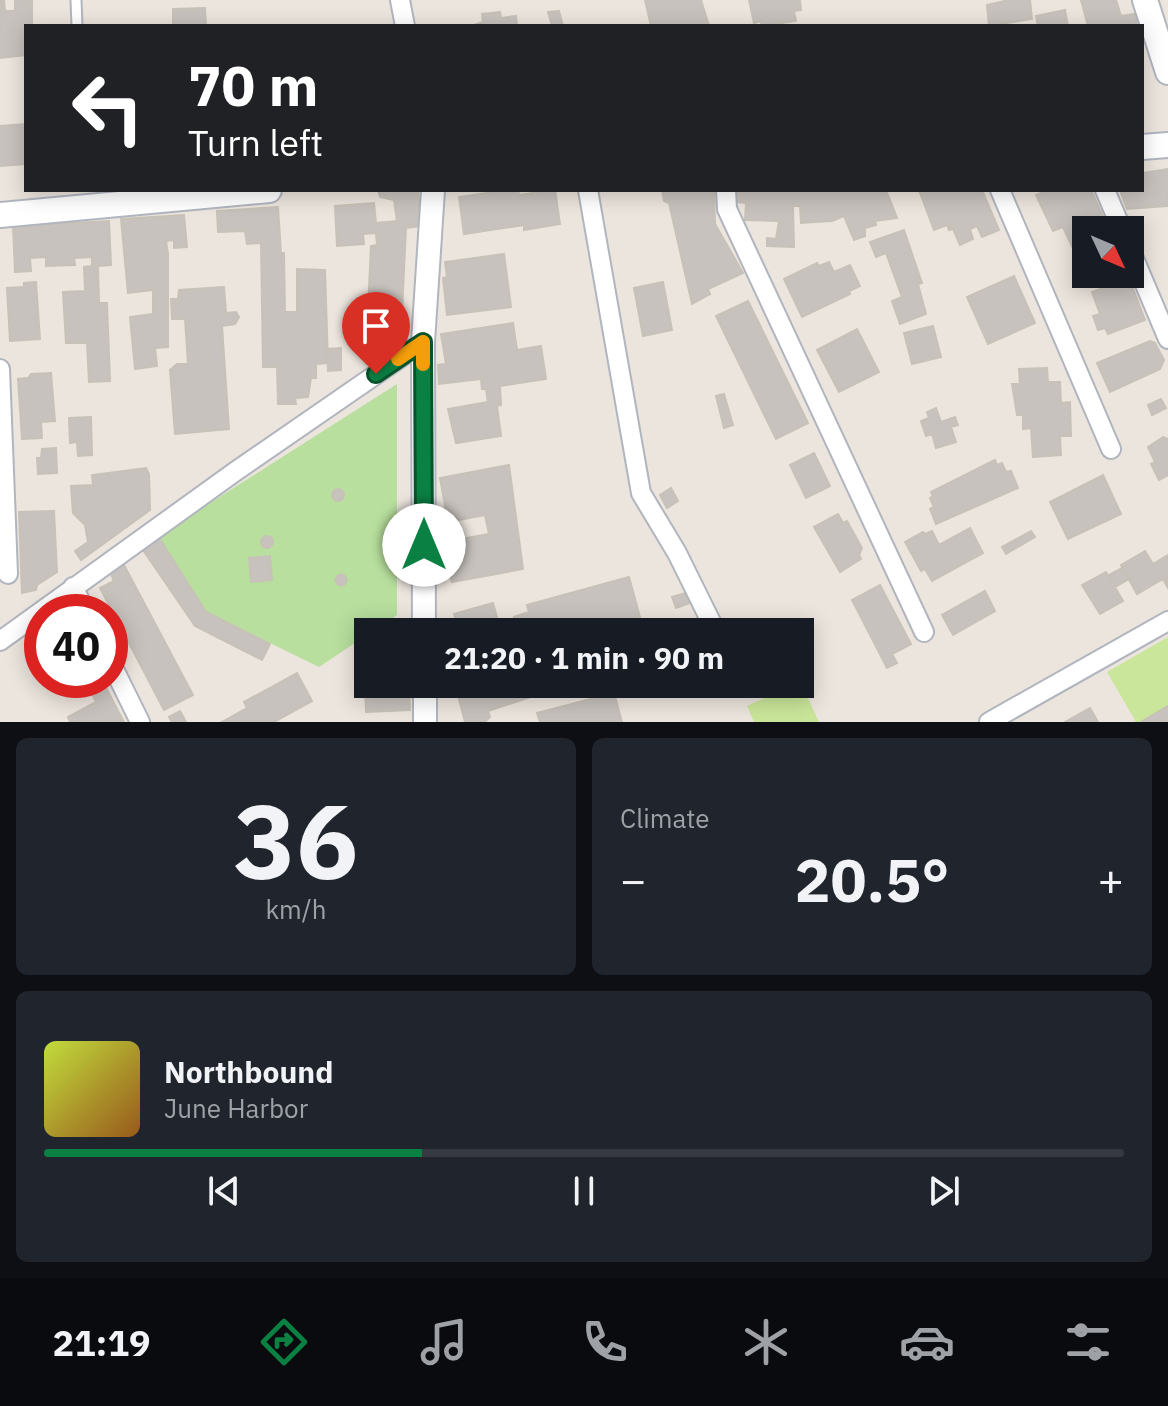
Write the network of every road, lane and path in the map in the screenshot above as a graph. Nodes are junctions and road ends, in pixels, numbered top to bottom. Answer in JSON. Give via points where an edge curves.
{"nodes":[{"id":1,"x":76,"y":0,"type":"edge"},
{"id":2,"x":400,"y":0,"type":"edge"},
{"id":3,"x":1145,"y":0,"type":"edge"},
{"id":4,"x":77,"y":24,"type":"edge"},
{"id":5,"x":405,"y":24,"type":"edge"},
{"id":6,"x":1168,"y":72,"type":"edge"},
{"id":7,"x":1168,"y":145,"type":"edge"},
{"id":8,"x":1144,"y":147,"type":"edge"},
{"id":9,"x":240,"y":192,"type":"edge"},
{"id":10,"x":433,"y":192,"type":"edge"},
{"id":11,"x":588,"y":192,"type":"edge"},
{"id":12,"x":726,"y":192,"type":"edge"},
{"id":13,"x":1001,"y":192,"type":"edge"},
{"id":14,"x":1106,"y":192,"type":"edge"},
{"id":15,"x":0,"y":215,"type":"edge"},
{"id":16,"x":1116,"y":216,"type":"edge"},
{"id":17,"x":1144,"y":282,"type":"edge"},
{"id":18,"x":1168,"y":339,"type":"edge"},
{"id":19,"x":423,"y":342,"type":"junction"},
{"id":20,"x":0,"y":369,"type":"edge"},
{"id":21,"x":1111,"y":449,"type":"dead end"},
{"id":22,"x":8,"y":574,"type":"dead end"},
{"id":23,"x":73,"y":587,"type":"junction"},
{"id":24,"x":77,"y":594,"type":"edge"},
{"id":25,"x":424,"y":618,"type":"edge"},
{"id":26,"x":709,"y":618,"type":"edge"},
{"id":27,"x":1168,"y":621,"type":"edge"},
{"id":28,"x":924,"y":632,"type":"dead end"},
{"id":29,"x":0,"y":641,"type":"edge"},
{"id":30,"x":128,"y":698,"type":"edge"},
{"id":31,"x":425,"y":698,"type":"edge"},
{"id":32,"x":140,"y":722,"type":"edge"},
{"id":33,"x":425,"y":722,"type":"edge"},
{"id":34,"x":989,"y":722,"type":"edge"}],
"edges":[{"from":1,"to":4,"type":"lane"},
{"from":2,"to":5,"type":"street"},
{"from":3,"to":6,"type":"main road"},
{"from":7,"to":8,"type":"main road"},
{"from":9,"to":15,"type":"main road","via":[[83,203]]},
{"from":10,"to":19,"type":"street"},
{"from":11,"to":26,"type":"street","via":[[641,493]]},
{"from":12,"to":28,"type":"street","via":[[727,209]]},
{"from":13,"to":21,"type":"street"},
{"from":14,"to":16,"type":"street"},
{"from":17,"to":18,"type":"street"},
{"from":19,"to":23,"type":"street"},
{"from":19,"to":25,"type":"street"},
{"from":20,"to":22,"type":"street"},
{"from":23,"to":24,"type":"street"},
{"from":23,"to":29,"type":"street"},
{"from":27,"to":34,"type":"street"},
{"from":30,"to":32,"type":"street"},
{"from":31,"to":33,"type":"street"}]}
